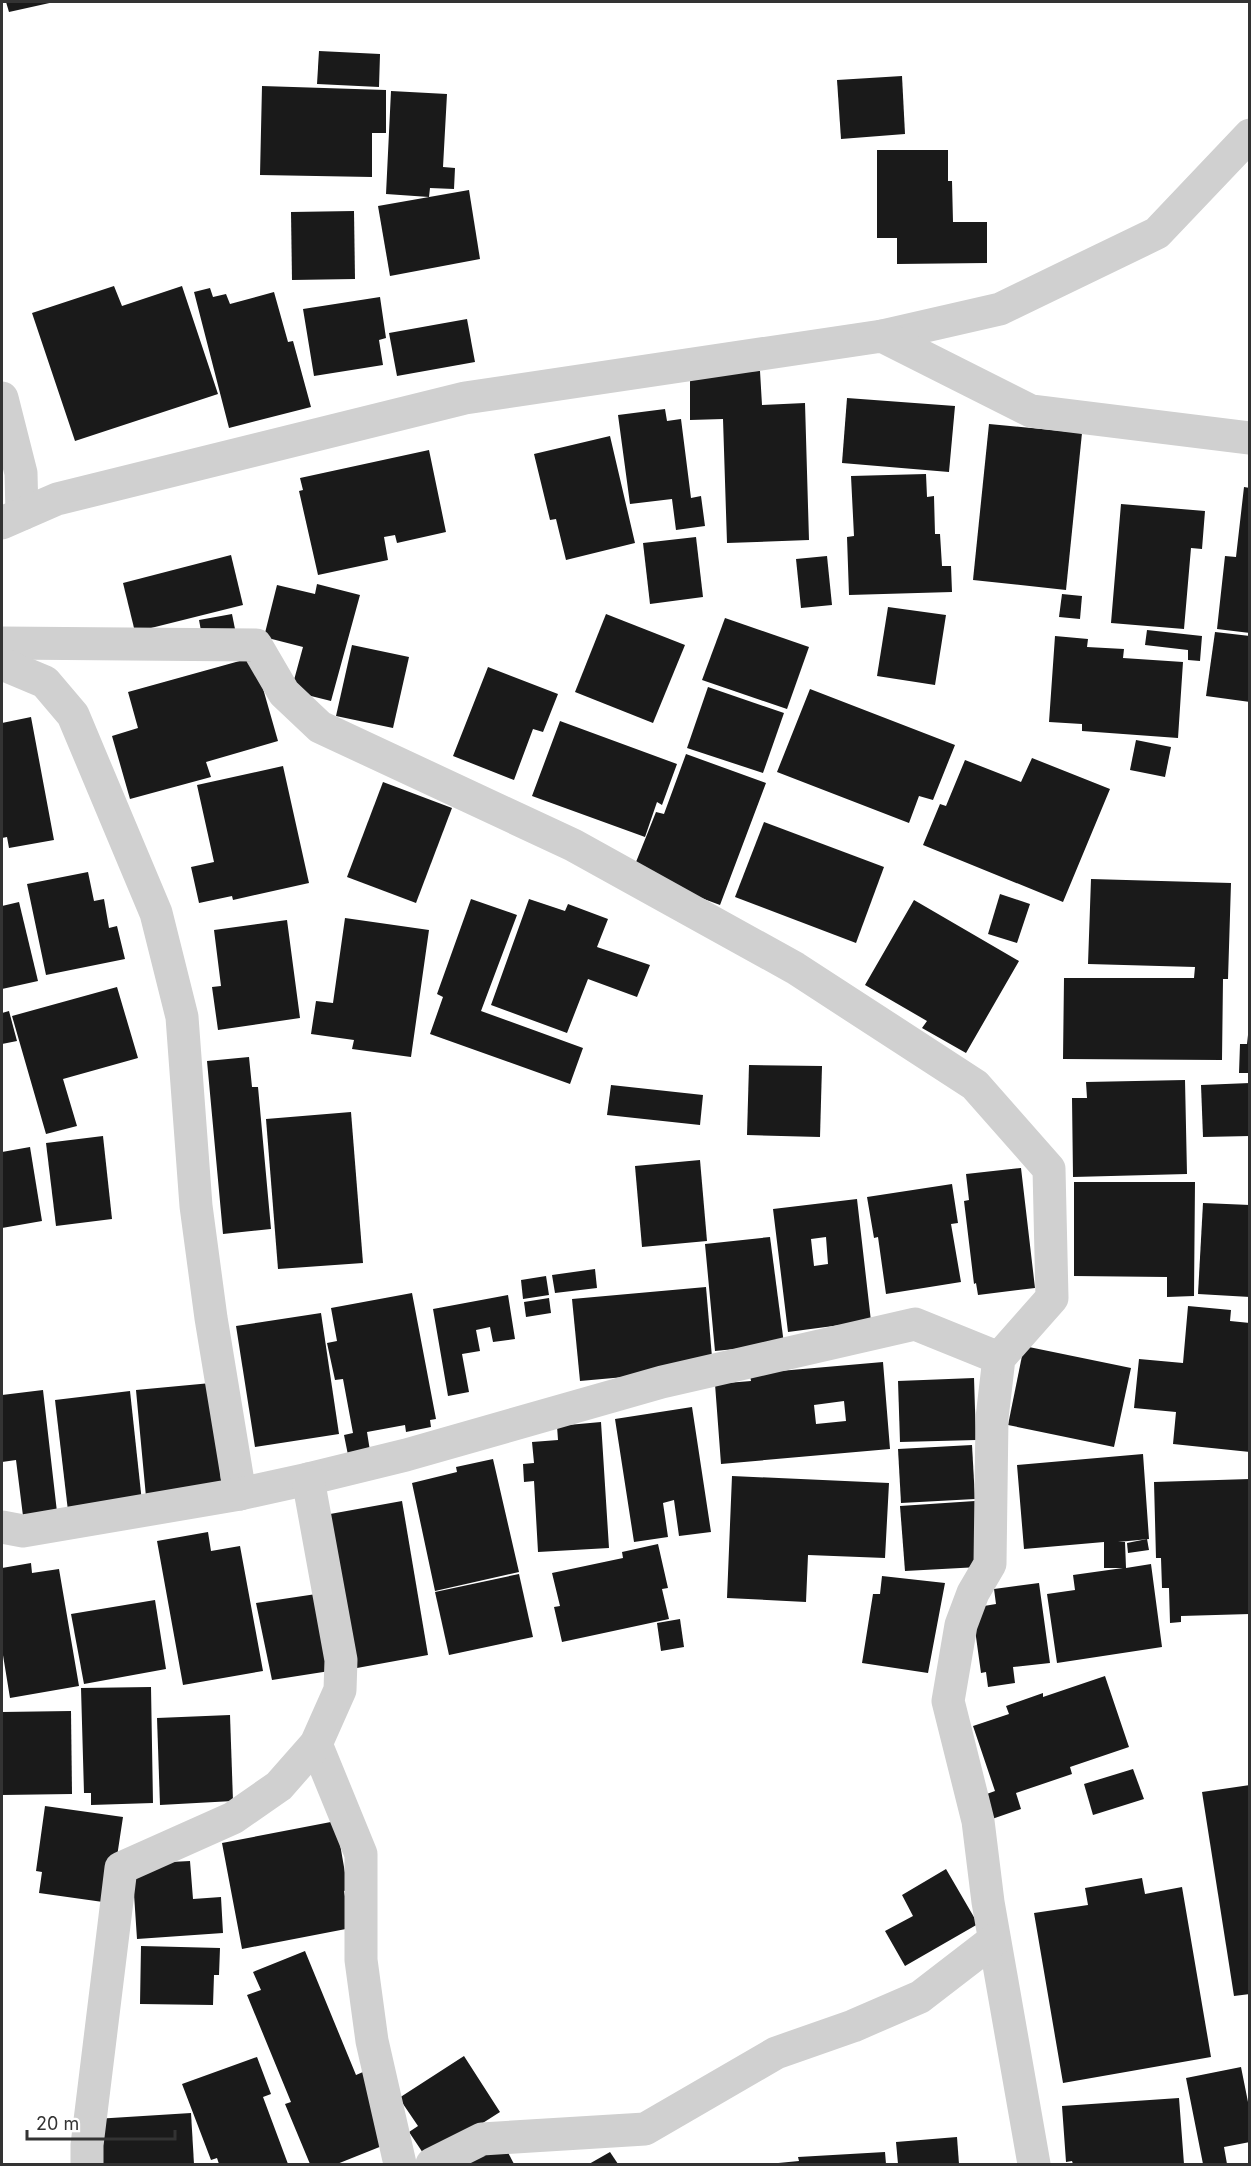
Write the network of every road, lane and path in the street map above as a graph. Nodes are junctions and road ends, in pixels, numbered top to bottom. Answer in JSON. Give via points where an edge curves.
{"nodes":[{"id":1,"x":1250,"y":135,"type":"edge"},
{"id":2,"x":882,"y":336,"type":"junction"},
{"id":3,"x":2,"y":398,"type":"edge"},
{"id":4,"x":1250,"y":438,"type":"edge"},
{"id":5,"x":12,"y":518,"type":"edge"},
{"id":6,"x":2,"y":643,"type":"edge"},
{"id":7,"x":2,"y":664,"type":"edge"},
{"id":8,"x":999,"y":1358,"type":"junction"},
{"id":9,"x":308,"y":1479,"type":"junction"},
{"id":10,"x":240,"y":1494,"type":"junction"},
{"id":11,"x":2,"y":1527,"type":"edge"},
{"id":12,"x":316,"y":1744,"type":"junction"},
{"id":13,"x":994,"y":1940,"type":"junction"},
{"id":14,"x":87,"y":2164,"type":"edge"},
{"id":15,"x":400,"y":2164,"type":"edge"},
{"id":16,"x":432,"y":2164,"type":"edge"},
{"id":17,"x":1034,"y":2164,"type":"edge"}],
"edges":[{"from":1,"to":2,"type":"street","via":[[1157,233],[1000,309]]},
{"from":2,"to":4,"type":"street","via":[[1031,411]]},
{"from":2,"to":5,"type":"street","via":[[465,398],[57,499]]},
{"from":3,"to":5,"type":"street","via":[[21,473]]},
{"from":6,"to":8,"type":"street","via":[[256,645],[284,693],[320,727],[573,844],[795,968],[975,1085],[1049,1169],[1052,1298]]},
{"from":7,"to":10,"type":"street","via":[[45,682],[73,715],[156,913],[182,1017],[196,1206]]},
{"from":8,"to":9,"type":"street","via":[[915,1324],[662,1382]]},
{"from":8,"to":13,"type":"street","via":[[992,1418],[990,1564],[961,1624],[948,1701],[978,1821]]},
{"from":9,"to":10,"type":"street"},
{"from":9,"to":12,"type":"street","via":[[340,1660],[340,1690]]},
{"from":10,"to":11,"type":"street","via":[[23,1532]]},
{"from":12,"to":14,"type":"street","via":[[279,1786],[233,1818],[121,1868]]},
{"from":12,"to":15,"type":"street","via":[[361,1854],[361,1960],[372,2041]]},
{"from":13,"to":16,"type":"street","via":[[920,1997],[776,2053],[645,2129],[482,2139]]},
{"from":13,"to":17,"type":"street"}]}
